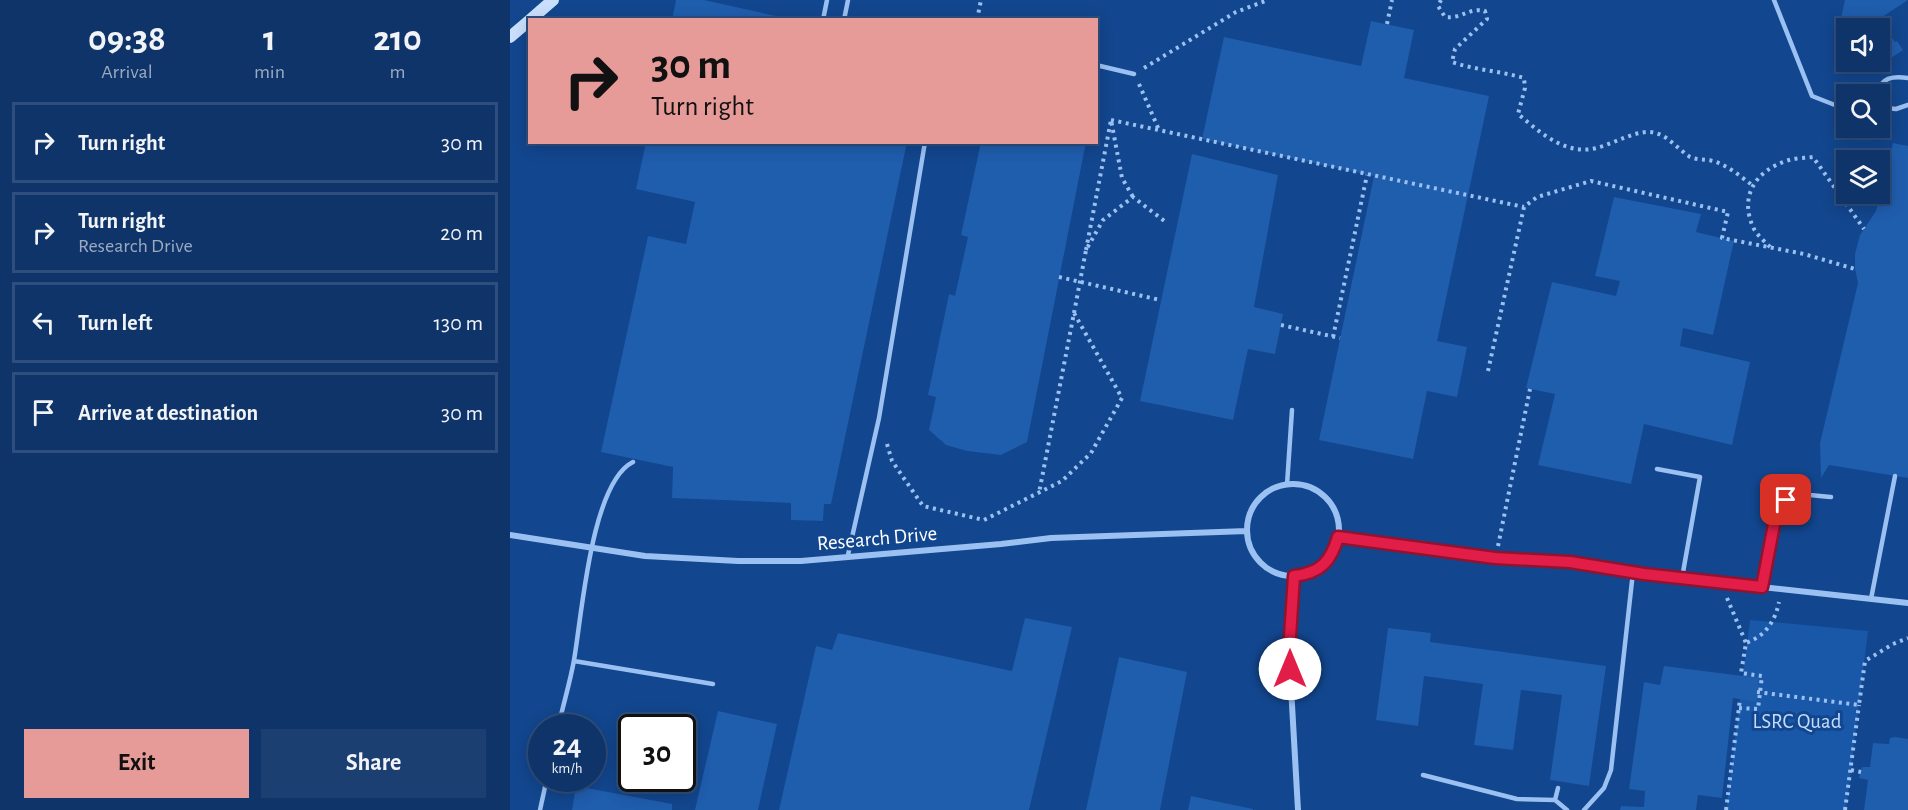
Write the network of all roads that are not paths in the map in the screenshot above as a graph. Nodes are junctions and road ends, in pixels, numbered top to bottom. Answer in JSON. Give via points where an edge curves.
{"nodes":[{"id":1,"x":553,"y":0,"type":"edge"},
{"id":2,"x":827,"y":0,"type":"edge"},
{"id":3,"x":848,"y":0,"type":"edge"},
{"id":4,"x":1774,"y":0,"type":"edge"},
{"id":5,"x":532,"y":18,"type":"edge"},
{"id":6,"x":823,"y":18,"type":"edge"},
{"id":7,"x":844,"y":18,"type":"edge"},
{"id":8,"x":528,"y":22,"type":"edge"},
{"id":9,"x":510,"y":37,"type":"edge"},
{"id":10,"x":1098,"y":65,"type":"edge"},
{"id":11,"x":1134,"y":74,"type":"road end"},
{"id":12,"x":1908,"y":78,"type":"edge"},
{"id":13,"x":1882,"y":84,"type":"edge"},
{"id":14,"x":1836,"y":105,"type":"edge"},
{"id":15,"x":1908,"y":105,"type":"edge"},
{"id":16,"x":1890,"y":109,"type":"edge"},
{"id":17,"x":925,"y":144,"type":"edge"},
{"id":18,"x":1292,"y":410,"type":"dead end"},
{"id":19,"x":633,"y":462,"type":"dead end"},
{"id":20,"x":1657,"y":469,"type":"dead end"},
{"id":21,"x":1895,"y":476,"type":"dead end"},
{"id":22,"x":1287,"y":485,"type":"junction"},
{"id":23,"x":1831,"y":497,"type":"dead end"},
{"id":24,"x":1247,"y":531,"type":"junction"},
{"id":25,"x":510,"y":535,"type":"edge"},
{"id":26,"x":1338,"y":537,"type":"junction"},
{"id":27,"x":592,"y":549,"type":"junction"},
{"id":28,"x":848,"y":555,"type":"junction"},
{"id":29,"x":1633,"y":572,"type":"junction"},
{"id":30,"x":1294,"y":576,"type":"junction"},
{"id":31,"x":1682,"y":578,"type":"junction"},
{"id":32,"x":1762,"y":587,"type":"junction"},
{"id":33,"x":1871,"y":599,"type":"junction"},
{"id":34,"x":1908,"y":603,"type":"edge"},
{"id":35,"x":574,"y":661,"type":"junction"},
{"id":36,"x":713,"y":684,"type":"dead end"},
{"id":37,"x":561,"y":714,"type":"edge"},
{"id":38,"x":1424,"y":775,"type":"dead end"},
{"id":39,"x":1558,"y":788,"type":"dead end"},
{"id":40,"x":544,"y":792,"type":"edge"},
{"id":41,"x":1555,"y":800,"type":"junction"},
{"id":42,"x":540,"y":810,"type":"edge"},
{"id":43,"x":1298,"y":810,"type":"edge"},
{"id":44,"x":1567,"y":810,"type":"edge"},
{"id":45,"x":1584,"y":810,"type":"edge"}],
"edges":[{"from":1,"to":5,"type":"main road"},
{"from":2,"to":6,"type":"lane"},
{"from":3,"to":7,"type":"lane"},
{"from":4,"to":14,"type":"lane","via":[[1812,96]]},
{"from":8,"to":9,"type":"main road"},
{"from":10,"to":11,"type":"lane"},
{"from":12,"to":13,"type":"lane","via":[[1888,78]]},
{"from":15,"to":16,"type":"lane"},
{"from":17,"to":28,"type":"lane","via":[[879,418]]},
{"from":18,"to":22,"type":"lane"},
{"from":19,"to":27,"type":"lane","via":[[623,467],[604,499]]},
{"from":20,"to":31,"type":"lane","via":[[1700,477]]},
{"from":21,"to":33,"type":"lane"},
{"from":22,"to":24,"type":"street","via":[[1264,495],[1254,506]]},
{"from":22,"to":26,"type":"street","via":[[1304,485],[1329,501],[1338,520]]},
{"from":23,"to":32,"type":"lane","via":[[1801,495],[1786,500],[1776,514]]},
{"from":24,"to":28,"type":"street","name":"Research Drive","via":[[1052,538]]},
{"from":24,"to":30,"type":"street","via":[[1255,556],[1266,568]]},
{"from":25,"to":27,"type":"street","name":"Research Drive"},
{"from":26,"to":29,"type":"street"},
{"from":26,"to":30,"type":"street","via":[[1326,564],[1307,575]]},
{"from":27,"to":28,"type":"street","name":"Research Drive","via":[[738,561],[801,561]]},
{"from":27,"to":35,"type":"lane"},
{"from":29,"to":31,"type":"street"},
{"from":29,"to":45,"type":"lane","via":[[1611,770],[1604,788]]},
{"from":30,"to":43,"type":"street","via":[[1289,652]]},
{"from":31,"to":32,"type":"street"},
{"from":32,"to":33,"type":"street"},
{"from":33,"to":34,"type":"street"},
{"from":35,"to":36,"type":"lane"},
{"from":35,"to":37,"type":"lane"},
{"from":38,"to":41,"type":"lane","via":[[1517,799]]},
{"from":39,"to":41,"type":"lane"},
{"from":40,"to":42,"type":"lane"},
{"from":41,"to":44,"type":"lane"}]}
